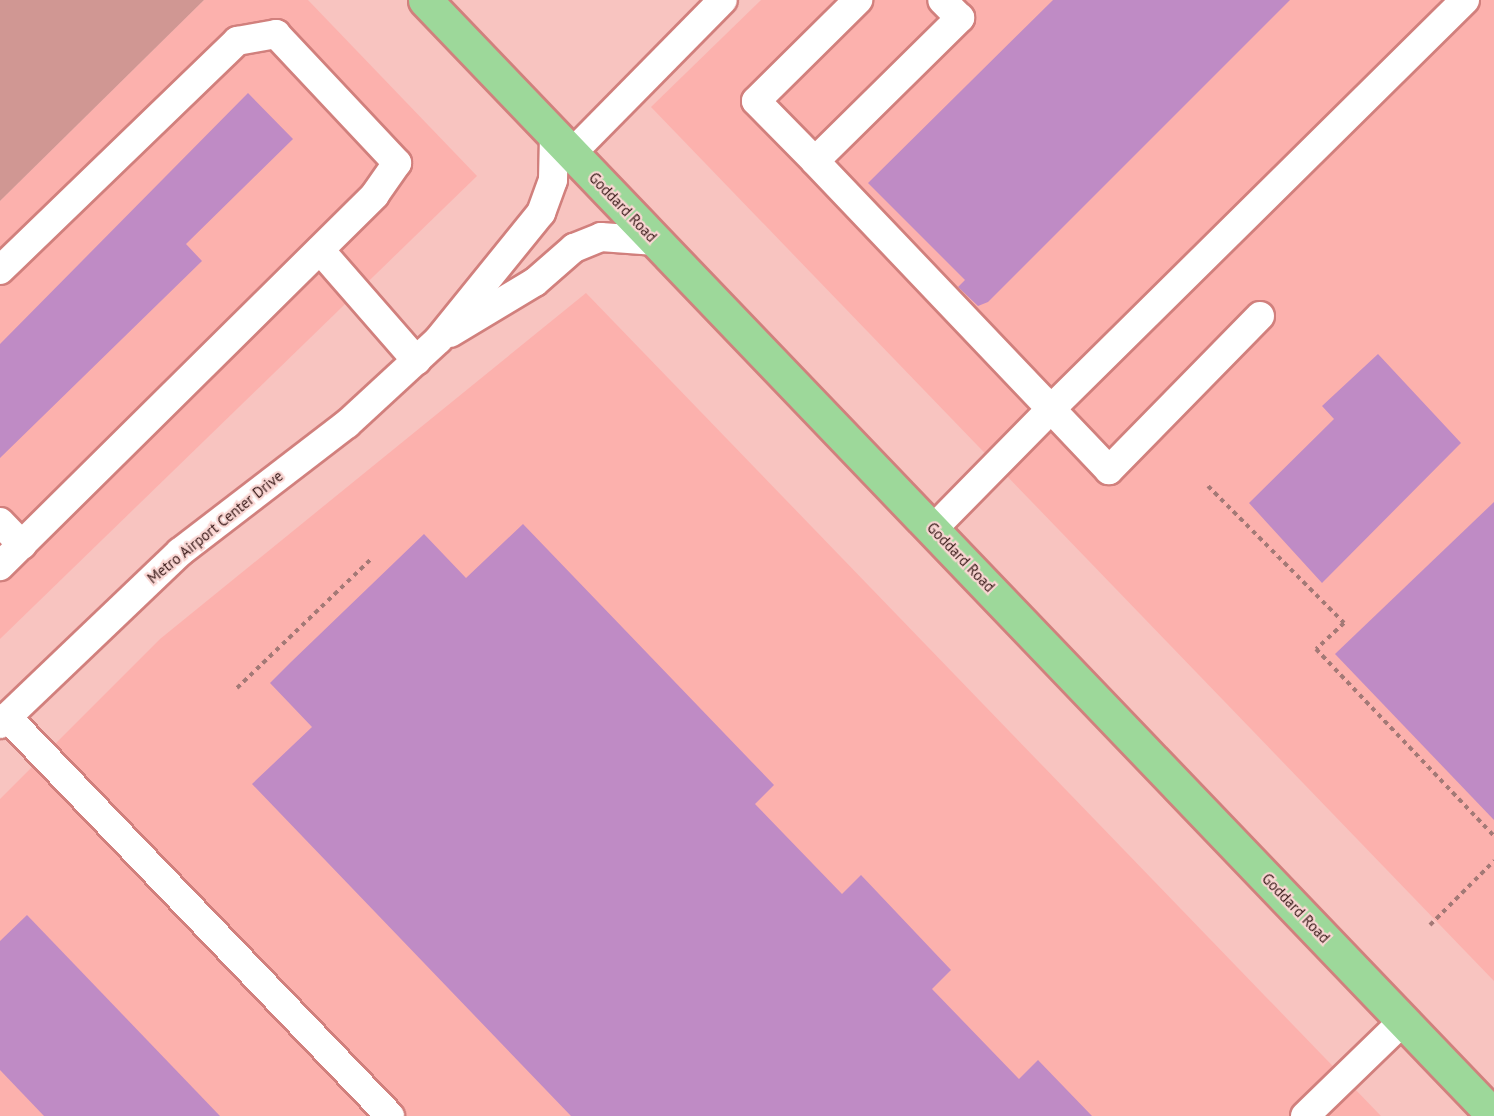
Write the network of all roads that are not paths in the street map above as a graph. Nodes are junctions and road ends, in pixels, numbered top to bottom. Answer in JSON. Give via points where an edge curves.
{"nodes":[{"id":1,"x":425,"y":0,"type":"edge"},
{"id":2,"x":723,"y":0,"type":"edge"},
{"id":3,"x":858,"y":0,"type":"edge"},
{"id":4,"x":942,"y":0,"type":"edge"},
{"id":5,"x":1465,"y":0,"type":"edge"},
{"id":6,"x":562,"y":144,"type":"junction"},
{"id":7,"x":815,"y":161,"type":"junction"},
{"id":8,"x":656,"y":242,"type":"junction"},
{"id":9,"x":320,"y":250,"type":"junction"},
{"id":10,"x":0,"y":270,"type":"edge"},
{"id":11,"x":1260,"y":316,"type":"dead end"},
{"id":12,"x":438,"y":340,"type":"junction"},
{"id":13,"x":417,"y":361,"type":"junction"},
{"id":14,"x":1051,"y":409,"type":"junction"},
{"id":15,"x":0,"y":522,"type":"edge"},
{"id":16,"x":934,"y":528,"type":"junction"},
{"id":17,"x":22,"y":545,"type":"junction"},
{"id":18,"x":0,"y":566,"type":"edge"},
{"id":19,"x":4,"y":721,"type":"edge"},
{"id":20,"x":1403,"y":1021,"type":"junction"},
{"id":21,"x":390,"y":1116,"type":"edge"},
{"id":22,"x":1305,"y":1116,"type":"edge"},
{"id":23,"x":1494,"y":1116,"type":"edge"}],
"edges":[{"from":1,"to":6,"type":"main road","name":"Goddard Road"},
{"from":2,"to":6,"type":"street"},
{"from":3,"to":7,"type":"street","via":[[756,101]]},
{"from":4,"to":7,"type":"street","via":[[960,18]]},
{"from":5,"to":14,"type":"street"},
{"from":6,"to":8,"type":"main road","name":"Goddard Road"},
{"from":6,"to":12,"type":"street","name":"Metro Airport Center Drive","via":[[541,213]]},
{"from":7,"to":14,"type":"street"},
{"from":8,"to":12,"type":"street","name":"Metro Airport Center Drive","via":[[601,237],[574,248],[535,282]]},
{"from":8,"to":16,"type":"main road","name":"Goddard Road"},
{"from":9,"to":10,"type":"street","via":[[375,195],[397,163],[276,34],[237,41]]},
{"from":9,"to":13,"type":"street"},
{"from":9,"to":17,"type":"street"},
{"from":11,"to":14,"type":"street","via":[[1109,470]]},
{"from":12,"to":13,"type":"street","name":"Metro Airport Center Drive"},
{"from":13,"to":19,"type":"street","name":"Metro Airport Center Drive","via":[[347,423],[180,552]]},
{"from":14,"to":16,"type":"street"},
{"from":15,"to":17,"type":"street"},
{"from":16,"to":20,"type":"main road","name":"Goddard Road"},
{"from":17,"to":18,"type":"street"},
{"from":19,"to":21,"type":"street"},
{"from":20,"to":22,"type":"street"},
{"from":20,"to":23,"type":"main road","name":"Goddard Road"}]}
